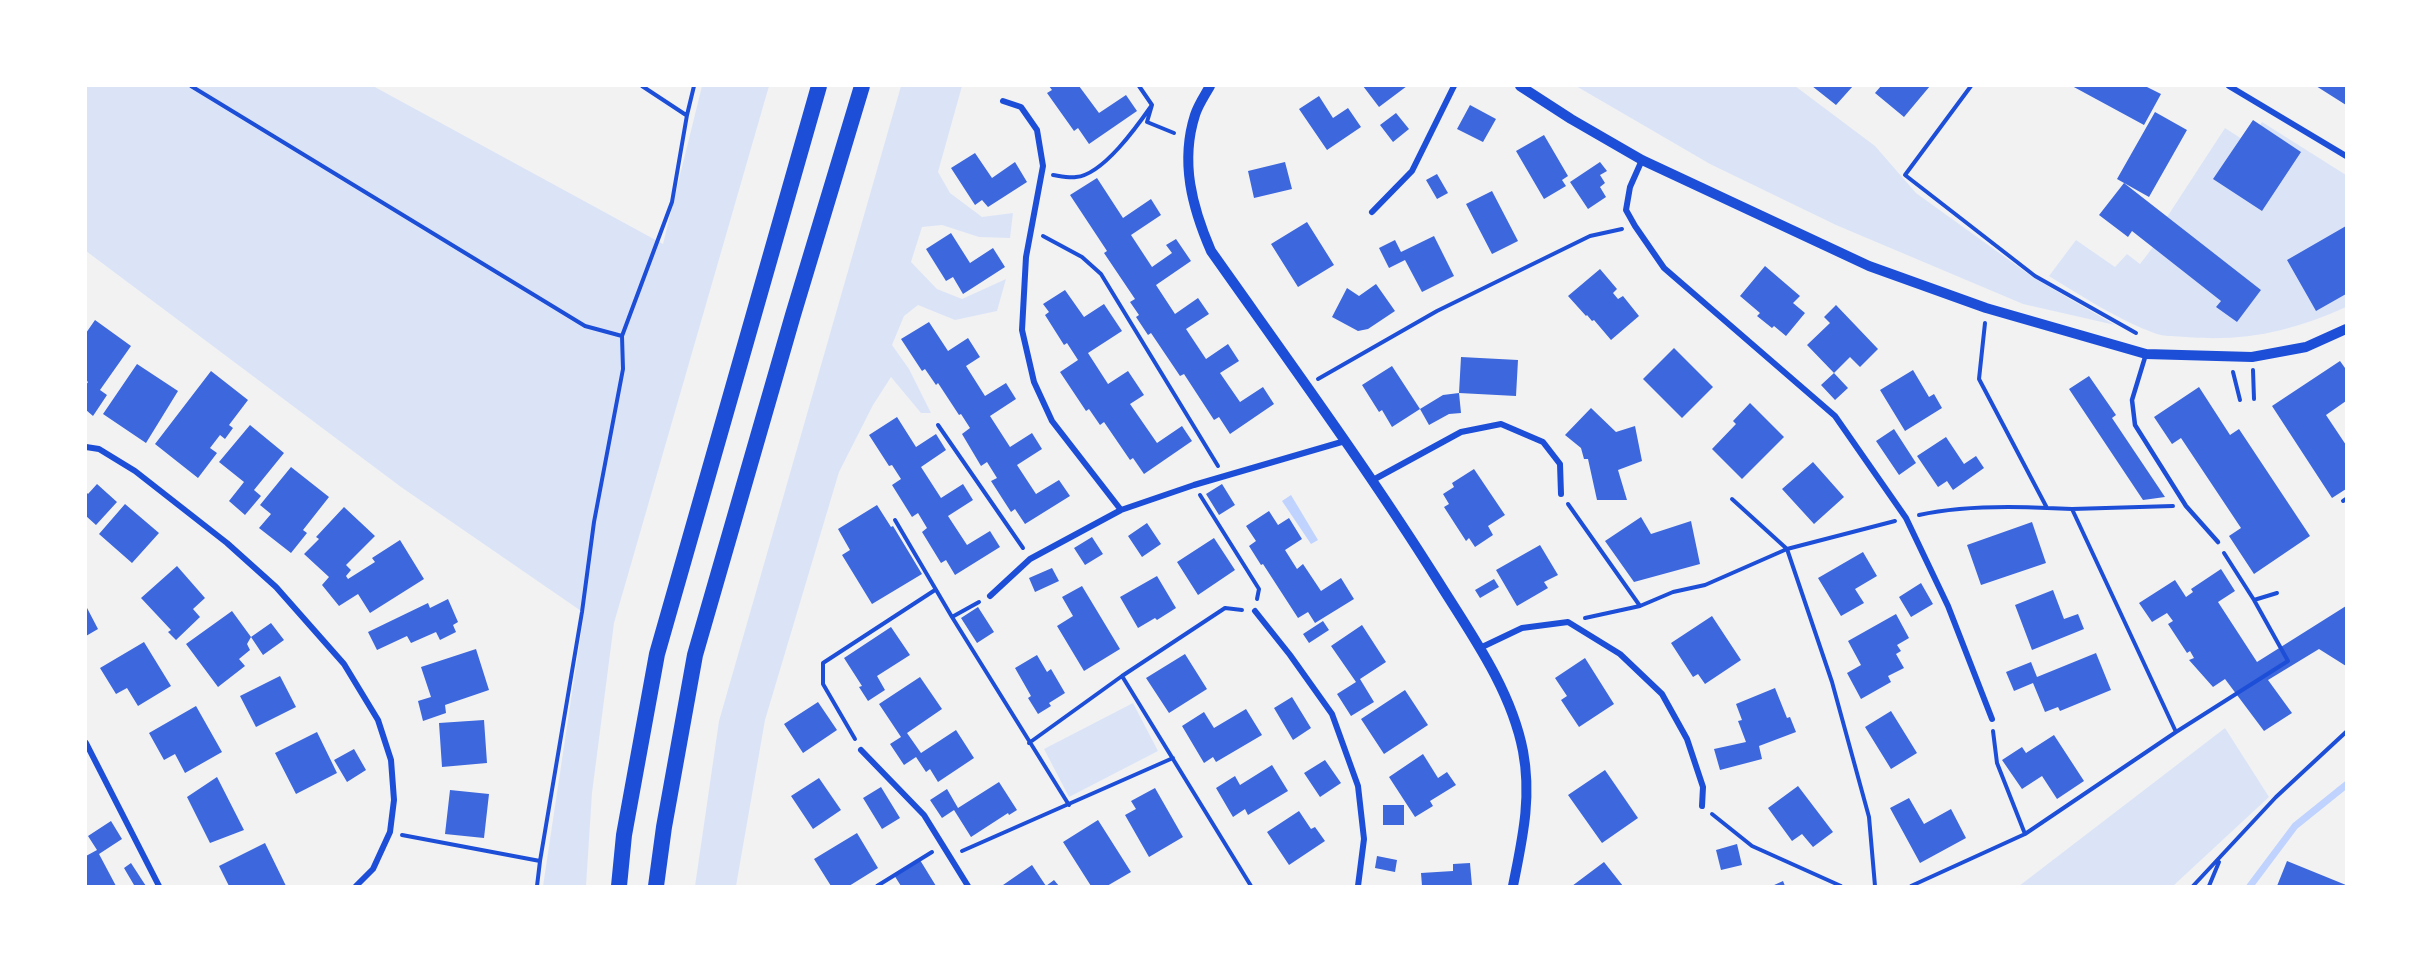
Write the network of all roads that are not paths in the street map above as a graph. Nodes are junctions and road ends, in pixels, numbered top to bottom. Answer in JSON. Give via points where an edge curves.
{"nodes":[{"id":1,"x":819,"y":86,"type":"edge"},
{"id":2,"x":862,"y":86,"type":"edge"},
{"id":3,"x":1210,"y":86,"type":"edge"},
{"id":4,"x":1454,"y":86,"type":"edge"},
{"id":5,"x":1520,"y":86,"type":"edge"},
{"id":6,"x":2229,"y":86,"type":"edge"},
{"id":7,"x":1003,"y":101,"type":"dead end"},
{"id":8,"x":2346,"y":156,"type":"edge"},
{"id":9,"x":1642,"y":160,"type":"junction"},
{"id":10,"x":1372,"y":212,"type":"dead end"},
{"id":11,"x":2346,"y":329,"type":"edge"},
{"id":12,"x":2146,"y":354,"type":"junction"},
{"id":13,"x":1345,"y":441,"type":"junction"},
{"id":14,"x":86,"y":447,"type":"edge"},
{"id":15,"x":1373,"y":480,"type":"junction"},
{"id":16,"x":1561,"y":494,"type":"road end"},
{"id":17,"x":1121,"y":510,"type":"junction"},
{"id":18,"x":2218,"y":542,"type":"road end"},
{"id":19,"x":990,"y":596,"type":"road end"},
{"id":20,"x":1255,"y":611,"type":"road end"},
{"id":21,"x":1480,"y":648,"type":"junction"},
{"id":22,"x":1992,"y":719,"type":"road end"},
{"id":23,"x":86,"y":742,"type":"edge"},
{"id":24,"x":861,"y":750,"type":"road end"},
{"id":25,"x":1702,"y":806,"type":"road end"},
{"id":26,"x":159,"y":886,"type":"edge"},
{"id":27,"x":356,"y":886,"type":"edge"},
{"id":28,"x":619,"y":886,"type":"edge"},
{"id":29,"x":656,"y":886,"type":"edge"},
{"id":30,"x":968,"y":886,"type":"edge"},
{"id":31,"x":1358,"y":886,"type":"edge"},
{"id":32,"x":1513,"y":886,"type":"edge"}],
"edges":[{"from":1,"to":28,"type":"highway","via":[[657,654],[624,835]]},
{"from":2,"to":29,"type":"highway","via":[[695,656]]},
{"from":3,"to":13,"type":"street","via":[[1195,112],[1189,139],[1188,178],[1197,217],[1211,251]]},
{"from":4,"to":10,"type":"street","via":[[1412,171]]},
{"from":5,"to":9,"type":"street"},
{"from":6,"to":8,"type":"street"},
{"from":7,"to":17,"type":"street","via":[[1021,107],[1037,130],[1043,166],[1026,257],[1022,330],[1034,382],[1052,421]]},
{"from":9,"to":12,"type":"street","via":[[1869,266],[1986,308]]},
{"from":9,"to":22,"type":"street","via":[[1630,187],[1626,210],[1635,226],[1664,268],[1835,416],[1906,518],[1948,606]]},
{"from":11,"to":12,"type":"street","via":[[2306,347],[2252,357]]},
{"from":12,"to":18,"type":"lane","via":[[2132,400],[2135,425],[2186,506]]},
{"from":13,"to":15,"type":"street"},
{"from":13,"to":17,"type":"street"},
{"from":14,"to":27,"type":"street","via":[[99,449],[135,471],[227,543],[276,587],[344,664],[378,720],[391,760],[394,800],[390,832],[374,869]]},
{"from":15,"to":16,"type":"street","via":[[1461,432],[1501,424],[1543,442],[1560,464]]},
{"from":15,"to":21,"type":"street"},
{"from":17,"to":19,"type":"street","via":[[1030,559]]},
{"from":20,"to":31,"type":"street","via":[[1332,714],[1358,786],[1364,839]]},
{"from":21,"to":25,"type":"street","via":[[1522,628],[1568,622],[1620,654],[1662,694],[1687,740],[1703,787]]},
{"from":21,"to":32,"type":"street","via":[[1507,699],[1523,751],[1528,804]]},
{"from":23,"to":26,"type":"street"},
{"from":24,"to":30,"type":"street","via":[[924,815]]}]}
